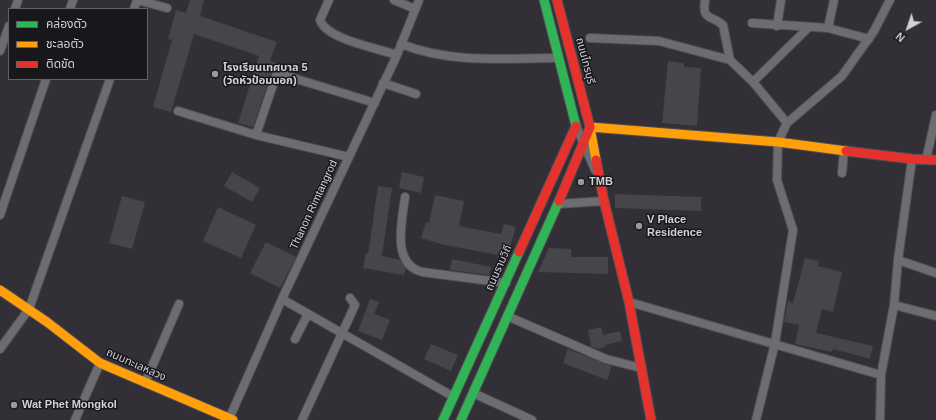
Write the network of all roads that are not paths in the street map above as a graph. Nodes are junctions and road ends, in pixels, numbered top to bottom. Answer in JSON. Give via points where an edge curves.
{"nodes":[{"id":1,"x":329,"y":0,"type":"edge"},
{"id":2,"x":394,"y":0,"type":"edge"},
{"id":3,"x":419,"y":0,"type":"edge"},
{"id":4,"x":544,"y":0,"type":"edge"},
{"id":5,"x":557,"y":0,"type":"edge"},
{"id":6,"x":705,"y":0,"type":"edge"},
{"id":7,"x":781,"y":0,"type":"edge"},
{"id":8,"x":834,"y":0,"type":"edge"},
{"id":9,"x":890,"y":0,"type":"edge"},
{"id":10,"x":134,"y":8,"type":"edge"},
{"id":11,"x":167,"y":8,"type":"dead end"},
{"id":12,"x":415,"y":9,"type":"junction"},
{"id":13,"x":752,"y":23,"type":"dead end"},
{"id":14,"x":778,"y":26,"type":"junction"},
{"id":15,"x":808,"y":27,"type":"junction"},
{"id":16,"x":828,"y":28,"type":"junction"},
{"id":17,"x":8,"y":29,"type":"edge"},
{"id":18,"x":590,"y":38,"type":"dead end"},
{"id":19,"x":869,"y":39,"type":"junction"},
{"id":20,"x":401,"y":44,"type":"junction"},
{"id":21,"x":0,"y":51,"type":"edge"},
{"id":22,"x":397,"y":55,"type":"junction"},
{"id":23,"x":559,"y":58,"type":"junction"},
{"id":24,"x":730,"y":60,"type":"junction"},
{"id":25,"x":46,"y":80,"type":"edge"},
{"id":26,"x":110,"y":80,"type":"edge"},
{"id":27,"x":753,"y":82,"type":"junction"},
{"id":28,"x":383,"y":83,"type":"junction"},
{"id":29,"x":416,"y":94,"type":"dead end"},
{"id":30,"x":375,"y":103,"type":"junction"},
{"id":31,"x":178,"y":111,"type":"dead end"},
{"id":32,"x":936,"y":115,"type":"edge"},
{"id":33,"x":786,"y":123,"type":"junction"},
{"id":34,"x":576,"y":126,"type":"junction"},
{"id":35,"x":590,"y":127,"type":"junction"},
{"id":36,"x":256,"y":135,"type":"junction"},
{"id":37,"x":778,"y":142,"type":"junction"},
{"id":38,"x":583,"y":143,"type":"junction"},
{"id":39,"x":844,"y":151,"type":"junction"},
{"id":40,"x":349,"y":157,"type":"junction"},
{"id":41,"x":912,"y":159,"type":"junction"},
{"id":42,"x":926,"y":160,"type":"junction"},
{"id":43,"x":936,"y":160,"type":"edge"},
{"id":44,"x":842,"y":173,"type":"dead end"},
{"id":45,"x":600,"y":184,"type":"junction"},
{"id":46,"x":405,"y":197,"type":"dead end"},
{"id":47,"x":604,"y":201,"type":"junction"},
{"id":48,"x":558,"y":204,"type":"junction"},
{"id":49,"x":0,"y":215,"type":"edge"},
{"id":50,"x":898,"y":260,"type":"junction"},
{"id":51,"x":936,"y":273,"type":"edge"},
{"id":52,"x":506,"y":283,"type":"junction"},
{"id":53,"x":0,"y":290,"type":"edge"},
{"id":54,"x":350,"y":298,"type":"dead end"},
{"id":55,"x":282,"y":299,"type":"junction"},
{"id":56,"x":629,"y":302,"type":"junction"},
{"id":57,"x":179,"y":304,"type":"dead end"},
{"id":58,"x":894,"y":305,"type":"junction"},
{"id":59,"x":29,"y":309,"type":"junction"},
{"id":60,"x":308,"y":314,"type":"junction"},
{"id":61,"x":507,"y":316,"type":"junction"},
{"id":62,"x":936,"y":316,"type":"edge"},
{"id":63,"x":342,"y":333,"type":"junction"},
{"id":64,"x":295,"y":339,"type":"dead end"},
{"id":65,"x":775,"y":343,"type":"junction"},
{"id":66,"x":0,"y":349,"type":"edge"},
{"id":67,"x":100,"y":363,"type":"junction"},
{"id":68,"x":641,"y":368,"type":"junction"},
{"id":69,"x":882,"y":375,"type":"junction"},
{"id":70,"x":146,"y":383,"type":"junction"},
{"id":71,"x":473,"y":393,"type":"junction"},
{"id":72,"x":454,"y":397,"type":"junction"},
{"id":73,"x":231,"y":419,"type":"edge"},
{"id":74,"x":75,"y":420,"type":"edge"},
{"id":75,"x":302,"y":420,"type":"edge"},
{"id":76,"x":443,"y":420,"type":"edge"},
{"id":77,"x":461,"y":420,"type":"edge"},
{"id":78,"x":532,"y":420,"type":"edge"},
{"id":79,"x":651,"y":420,"type":"edge"},
{"id":80,"x":756,"y":420,"type":"edge"},
{"id":81,"x":880,"y":420,"type":"edge"}],
"edges":[{"from":1,"to":22,"type":"street","via":[[320,20],[325,28],[369,49],[378,48]]},
{"from":2,"to":12,"type":"street"},
{"from":3,"to":12,"type":"street","name":"Thanon Rimtangrod"},
{"from":4,"to":23,"type":"main road"},
{"from":5,"to":35,"type":"main road","name":"ถนนไทรบุรี"},
{"from":6,"to":24,"type":"street","via":[[705,14],[723,25]]},
{"from":7,"to":14,"type":"street"},
{"from":8,"to":16,"type":"street"},
{"from":9,"to":19,"type":"street"},
{"from":10,"to":11,"type":"street","via":[[138,0]]},
{"from":12,"to":20,"type":"street","name":"Thanon Rimtangrod"},
{"from":13,"to":14,"type":"street"},
{"from":14,"to":15,"type":"street"},
{"from":15,"to":16,"type":"street"},
{"from":15,"to":27,"type":"street"},
{"from":16,"to":19,"type":"street"},
{"from":17,"to":21,"type":"street"},
{"from":18,"to":24,"type":"street","via":[[659,42]]},
{"from":19,"to":33,"type":"street","via":[[842,76]]},
{"from":20,"to":22,"type":"street","name":"Thanon Rimtangrod"},
{"from":20,"to":23,"type":"street","via":[[423,52],[470,59]]},
{"from":22,"to":28,"type":"street","name":"Thanon Rimtangrod"},
{"from":23,"to":34,"type":"main road"},
{"from":24,"to":27,"type":"street"},
{"from":25,"to":49,"type":"street"},
{"from":26,"to":59,"type":"street"},
{"from":27,"to":33,"type":"street"},
{"from":28,"to":29,"type":"street"},
{"from":28,"to":30,"type":"street","name":"Thanon Rimtangrod"},
{"from":30,"to":36,"type":"street","via":[[277,73]]},
{"from":30,"to":40,"type":"street","name":"Thanon Rimtangrod"},
{"from":31,"to":36,"type":"street"},
{"from":32,"to":42,"type":"street"},
{"from":33,"to":37,"type":"street"},
{"from":34,"to":35,"type":"main road"},
{"from":34,"to":38,"type":"street"},
{"from":34,"to":52,"type":"main road","name":"ถนนรามวิถี"},
{"from":35,"to":37,"type":"main road"},
{"from":35,"to":38,"type":"main road"},
{"from":35,"to":45,"type":"main road","name":"ถนนไทรบุรี"},
{"from":36,"to":40,"type":"street"},
{"from":37,"to":39,"type":"main road"},
{"from":37,"to":65,"type":"street","via":[[777,180],[793,230]]},
{"from":38,"to":45,"type":"street"},
{"from":38,"to":48,"type":"main road"},
{"from":39,"to":41,"type":"main road"},
{"from":39,"to":44,"type":"street"},
{"from":40,"to":55,"type":"street","name":"Thanon Rimtangrod"},
{"from":41,"to":42,"type":"main road"},
{"from":41,"to":50,"type":"street"},
{"from":42,"to":43,"type":"main road"},
{"from":45,"to":47,"type":"main road","name":"ถนนไทรบุรี"},
{"from":46,"to":52,"type":"street","via":[[400,232],[402,254],[411,267],[422,272]]},
{"from":47,"to":48,"type":"street"},
{"from":47,"to":56,"type":"main road","name":"ถนนไทรบุรี"},
{"from":48,"to":61,"type":"main road"},
{"from":50,"to":51,"type":"street"},
{"from":50,"to":58,"type":"street"},
{"from":52,"to":72,"type":"main road","name":"ถนนรามวิถี"},
{"from":53,"to":59,"type":"main road","name":"ถนนทะเลหลวง"},
{"from":54,"to":63,"type":"street","via":[[355,305]]},
{"from":55,"to":60,"type":"street"},
{"from":55,"to":73,"type":"street","name":"Thanon Rimtangrod"},
{"from":56,"to":65,"type":"street"},
{"from":56,"to":68,"type":"main road","name":"ถนนไทรบุรี"},
{"from":57,"to":70,"type":"street"},
{"from":58,"to":62,"type":"street"},
{"from":58,"to":69,"type":"street"},
{"from":59,"to":66,"type":"street"},
{"from":59,"to":67,"type":"main road","name":"ถนนทะเลหลวง"},
{"from":60,"to":63,"type":"street"},
{"from":60,"to":64,"type":"street"},
{"from":61,"to":68,"type":"street","via":[[606,359]]},
{"from":61,"to":71,"type":"main road"},
{"from":63,"to":72,"type":"street"},
{"from":63,"to":75,"type":"street"},
{"from":65,"to":69,"type":"street"},
{"from":65,"to":80,"type":"street"},
{"from":67,"to":70,"type":"main road","name":"ถนนทะเลหลวง"},
{"from":67,"to":74,"type":"street"},
{"from":68,"to":79,"type":"main road","name":"ถนนไทรบุรี"},
{"from":69,"to":81,"type":"street"},
{"from":70,"to":73,"type":"main road","name":"ถนนทะเลหลวง"},
{"from":71,"to":77,"type":"main road"},
{"from":71,"to":78,"type":"street"},
{"from":72,"to":76,"type":"main road","name":"ถนนรามวิถี"}]}
